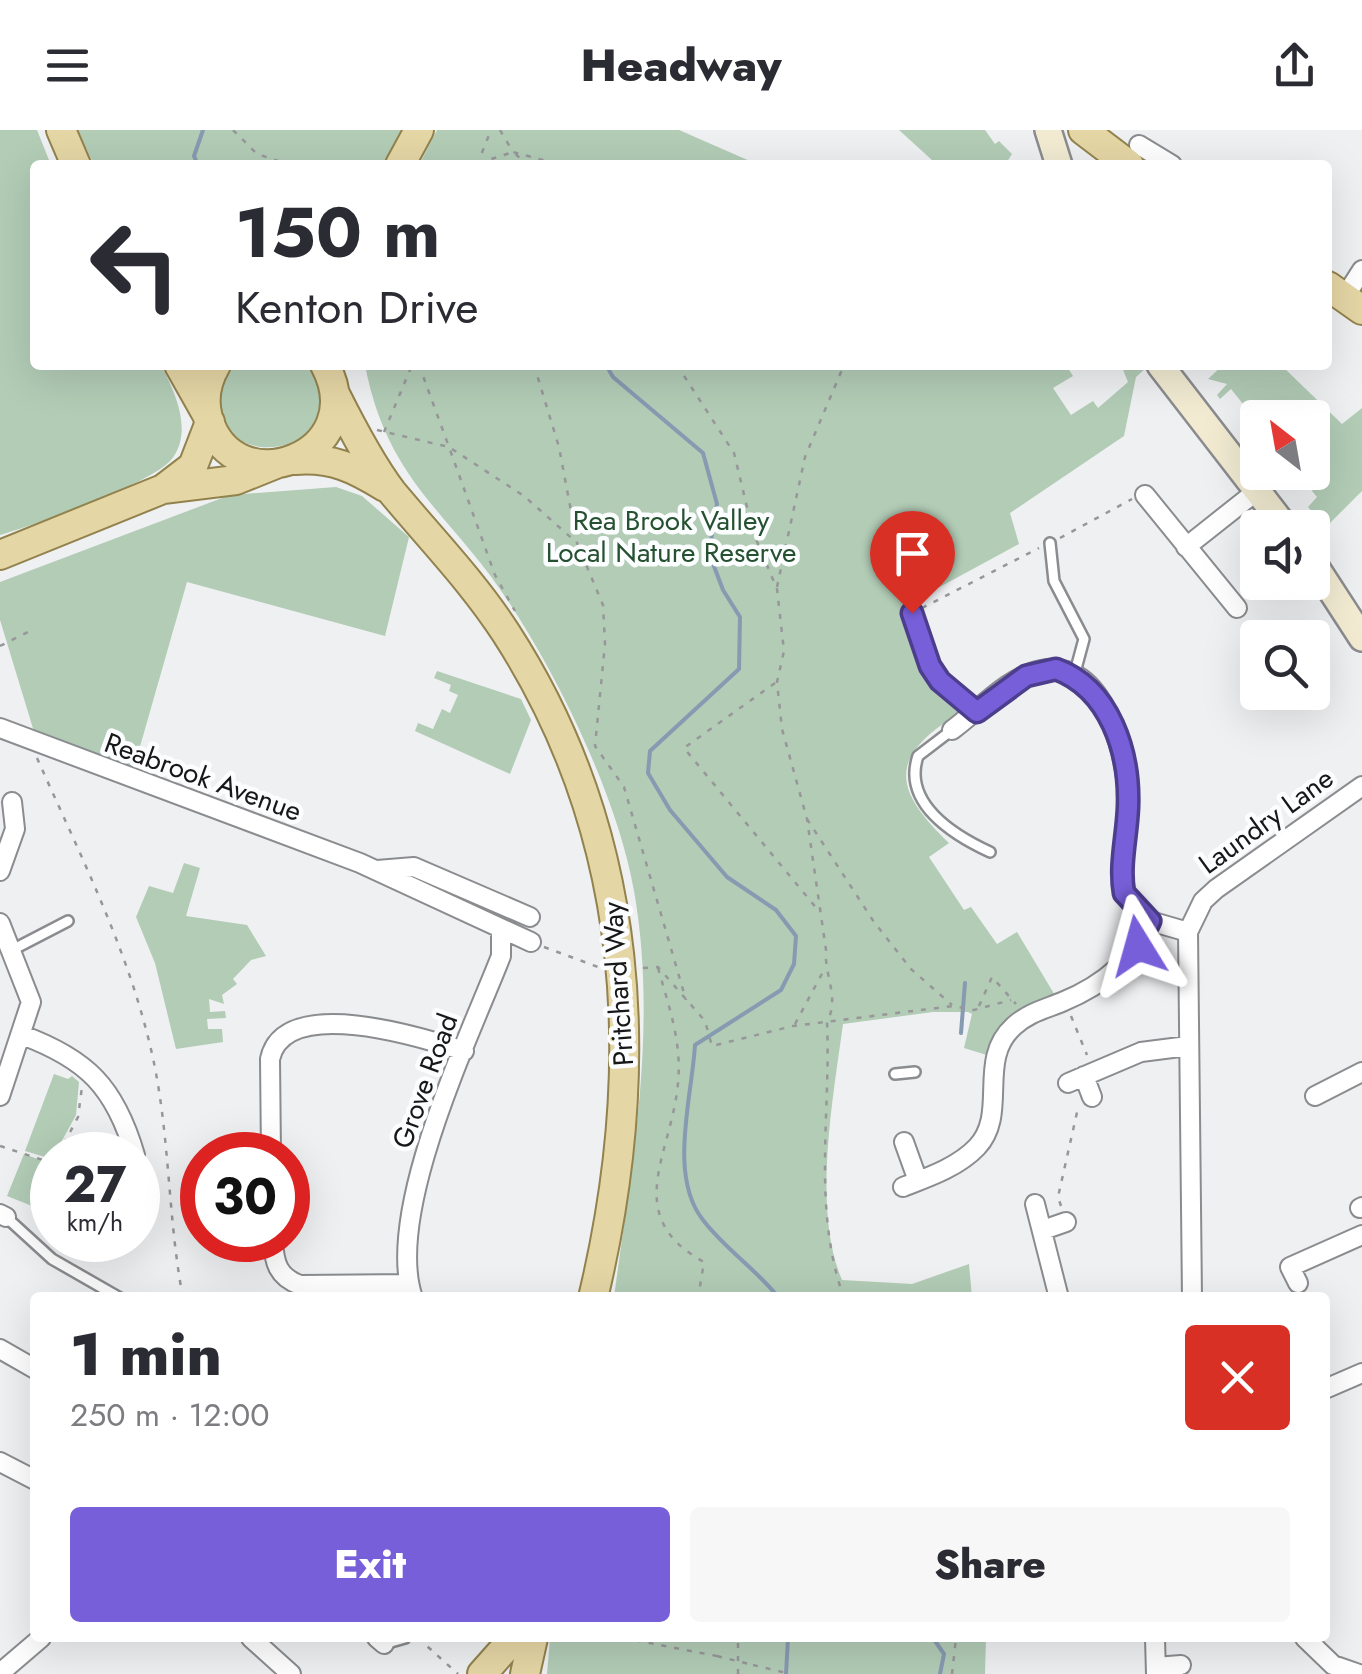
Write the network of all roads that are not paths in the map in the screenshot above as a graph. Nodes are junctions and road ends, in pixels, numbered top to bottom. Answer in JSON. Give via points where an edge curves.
{"nodes":[{"id":1,"x":62,"y":130,"type":"edge"},
{"id":2,"x":419,"y":130,"type":"edge"},
{"id":3,"x":1048,"y":130,"type":"edge"},
{"id":4,"x":1084,"y":130,"type":"edge"},
{"id":5,"x":1134,"y":155,"type":"edge"},
{"id":6,"x":74,"y":160,"type":"edge"},
{"id":7,"x":403,"y":160,"type":"edge"},
{"id":8,"x":1057,"y":160,"type":"edge"},
{"id":9,"x":1362,"y":270,"type":"edge"},
{"id":10,"x":1345,"y":298,"type":"edge"},
{"id":11,"x":182,"y":370,"type":"edge"},
{"id":12,"x":214,"y":370,"type":"edge"},
{"id":13,"x":1164,"y":370,"type":"edge"},
{"id":14,"x":331,"y":376,"type":"edge"},
{"id":15,"x":208,"y":418,"type":"junction"},
{"id":16,"x":285,"y":462,"type":"junction"},
{"id":17,"x":1240,"y":467,"type":"edge"},
{"id":18,"x":163,"y":490,"type":"junction"},
{"id":19,"x":391,"y":490,"type":"junction"},
{"id":20,"x":1258,"y":490,"type":"joint"},
{"id":21,"x":1144,"y":501,"type":"road end"},
{"id":22,"x":1273,"y":510,"type":"edge"},
{"id":23,"x":1050,"y":543,"type":"road end"},
{"id":24,"x":1186,"y":546,"type":"junction"},
{"id":25,"x":0,"y":555,"type":"edge"},
{"id":26,"x":1330,"y":584,"type":"edge"},
{"id":27,"x":1237,"y":608,"type":"dead end"},
{"id":28,"x":912,"y":613,"type":"road end"},
{"id":29,"x":1362,"y":638,"type":"edge"},
{"id":30,"x":1074,"y":676,"type":"junction"},
{"id":31,"x":957,"y":694,"type":"joint"},
{"id":32,"x":977,"y":712,"type":"junction"},
{"id":33,"x":952,"y":730,"type":"joint"},
{"id":34,"x":13,"y":733,"type":"edge"},
{"id":35,"x":1362,"y":786,"type":"edge"},
{"id":36,"x":12,"y":802,"type":"dead end"},
{"id":37,"x":4,"y":844,"type":"edge"},
{"id":38,"x":990,"y":852,"type":"dead end"},
{"id":39,"x":377,"y":870,"type":"junction"},
{"id":40,"x":0,"y":871,"type":"edge"},
{"id":41,"x":530,"y":918,"type":"dead end"},
{"id":42,"x":68,"y":921,"type":"dead end"},
{"id":43,"x":1150,"y":921,"type":"junction"},
{"id":44,"x":1,"y":929,"type":"edge"},
{"id":45,"x":501,"y":931,"type":"junction"},
{"id":46,"x":1188,"y":932,"type":"junction"},
{"id":47,"x":531,"y":942,"type":"road end"},
{"id":48,"x":12,"y":950,"type":"junction"},
{"id":49,"x":22,"y":1035,"type":"junction"},
{"id":50,"x":1188,"y":1046,"type":"junction"},
{"id":51,"x":464,"y":1051,"type":"junction"},
{"id":52,"x":915,"y":1072,"type":"dead end"},
{"id":53,"x":1362,"y":1072,"type":"edge"},
{"id":54,"x":894,"y":1074,"type":"dead end"},
{"id":55,"x":1,"y":1091,"type":"edge"},
{"id":56,"x":1328,"y":1096,"type":"dead end"},
{"id":57,"x":1092,"y":1097,"type":"road end"},
{"id":58,"x":125,"y":1132,"type":"edge"},
{"id":59,"x":271,"y":1132,"type":"edge"},
{"id":60,"x":904,"y":1142,"type":"dead end"},
{"id":61,"x":1035,"y":1204,"type":"dead end"},
{"id":62,"x":3,"y":1216,"type":"edge"},
{"id":63,"x":1066,"y":1222,"type":"road end"},
{"id":64,"x":1043,"y":1230,"type":"junction"},
{"id":65,"x":1362,"y":1235,"type":"edge"},
{"id":66,"x":276,"y":1262,"type":"edge"},
{"id":67,"x":1298,"y":1282,"type":"dead end"},
{"id":68,"x":411,"y":1291,"type":"edge"},
{"id":69,"x":110,"y":1292,"type":"edge"},
{"id":70,"x":594,"y":1292,"type":"edge"},
{"id":71,"x":1058,"y":1292,"type":"edge"},
{"id":72,"x":1192,"y":1292,"type":"edge"},
{"id":73,"x":0,"y":1350,"type":"edge"},
{"id":74,"x":30,"y":1366,"type":"edge"},
{"id":75,"x":1362,"y":1373,"type":"edge"},
{"id":76,"x":1330,"y":1388,"type":"edge"},
{"id":77,"x":0,"y":1462,"type":"edge"},
{"id":78,"x":30,"y":1477,"type":"edge"},
{"id":79,"x":36,"y":1642,"type":"edge"},
{"id":80,"x":255,"y":1642,"type":"edge"},
{"id":81,"x":510,"y":1642,"type":"edge"},
{"id":82,"x":532,"y":1642,"type":"edge"},
{"id":83,"x":1155,"y":1642,"type":"edge"},
{"id":84,"x":1308,"y":1642,"type":"edge"},
{"id":85,"x":1180,"y":1665,"type":"dead end"},
{"id":86,"x":1156,"y":1670,"type":"edge"},
{"id":87,"x":0,"y":1672,"type":"edge"},
{"id":88,"x":289,"y":1674,"type":"edge"},
{"id":89,"x":482,"y":1674,"type":"edge"},
{"id":90,"x":525,"y":1674,"type":"edge"},
{"id":91,"x":1360,"y":1674,"type":"edge"}],
"edges":[{"from":1,"to":6,"type":"main road"},
{"from":2,"to":7,"type":"main road"},
{"from":3,"to":8,"type":"street"},
{"from":4,"to":5,"type":"main road"},
{"from":9,"to":10,"type":"street"},
{"from":11,"to":15,"type":"main road"},
{"from":12,"to":15,"type":"main road","via":[[206,388]]},
{"from":13,"to":17,"type":"street"},
{"from":14,"to":16,"type":"main road","via":[[327,432],[314,448]]},
{"from":14,"to":19,"type":"main road","name":"Pritchard Way"},
{"from":15,"to":16,"type":"main road","via":[[233,453],[256,463]]},
{"from":15,"to":18,"type":"main road","via":[[193,466]]},
{"from":16,"to":18,"type":"main road","via":[[236,480]]},
{"from":16,"to":19,"type":"main road","name":"Pritchard Way","via":[[320,458],[348,464]]},
{"from":18,"to":25,"type":"main road"},
{"from":19,"to":70,"type":"main road","name":"Pritchard Way","via":[[499,624],[544,697],[584,787],[614,901],[626,1100]]},
{"from":20,"to":22,"type":"street"},
{"from":20,"to":24,"type":"street"},
{"from":21,"to":24,"type":"street"},
{"from":23,"to":30,"type":"lane","via":[[1054,581],[1084,639]]},
{"from":24,"to":27,"type":"street"},
{"from":26,"to":29,"type":"street"},
{"from":28,"to":31,"type":"lane","via":[[930,666]]},
{"from":30,"to":32,"type":"street","via":[[1040,670]]},
{"from":30,"to":43,"type":"street","via":[[1091,688],[1116,732],[1128,802],[1124,893]]},
{"from":31,"to":32,"type":"street"},
{"from":32,"to":33,"type":"street"},
{"from":33,"to":38,"type":"lane","via":[[918,756],[916,783],[943,824]]},
{"from":34,"to":39,"type":"street","name":"Reabrook Avenue"},
{"from":35,"to":46,"type":"street","name":"Laundry Lane","via":[[1216,890]]},
{"from":36,"to":37,"type":"street","via":[[15,829]]},
{"from":37,"to":40,"type":"street"},
{"from":39,"to":41,"type":"street","name":"Reabrook Avenue","via":[[414,866]]},
{"from":39,"to":45,"type":"street","name":"Reabrook Avenue"},
{"from":42,"to":48,"type":"lane"},
{"from":43,"to":46,"type":"street"},
{"from":43,"to":60,"type":"street","via":[[1106,979],[1024,1018],[1006,1035],[992,1065],[987,1133],[968,1156],[911,1184]]},
{"from":44,"to":48,"type":"street"},
{"from":45,"to":47,"type":"street"},
{"from":45,"to":51,"type":"street","name":"Grove Road","via":[[501,956]]},
{"from":46,"to":50,"type":"street"},
{"from":48,"to":49,"type":"street","via":[[31,1002]]},
{"from":49,"to":55,"type":"street"},
{"from":49,"to":58,"type":"street","via":[[90,1070]]},
{"from":50,"to":57,"type":"street","via":[[1141,1052],[1082,1077]]},
{"from":50,"to":72,"type":"street"},
{"from":51,"to":59,"type":"street","via":[[359,1026],[291,1030],[273,1046],[270,1059]]},
{"from":51,"to":68,"type":"street","name":"Grove Road","via":[[420,1182],[408,1258]]},
{"from":52,"to":54,"type":"lane"},
{"from":53,"to":56,"type":"street"},
{"from":61,"to":64,"type":"street"},
{"from":62,"to":69,"type":"lane","via":[[52,1259]]},
{"from":63,"to":64,"type":"street"},
{"from":64,"to":71,"type":"street"},
{"from":65,"to":67,"type":"street","via":[[1290,1267]]},
{"from":66,"to":68,"type":"street","via":[[286,1280],[300,1285]]},
{"from":73,"to":74,"type":"street"},
{"from":75,"to":76,"type":"street"},
{"from":77,"to":78,"type":"street"},
{"from":79,"to":87,"type":"street"},
{"from":80,"to":88,"type":"street"},
{"from":81,"to":89,"type":"main road"},
{"from":82,"to":90,"type":"main road"},
{"from":83,"to":86,"type":"street"},
{"from":84,"to":91,"type":"street","via":[[1333,1665]]},
{"from":85,"to":86,"type":"street"}]}
